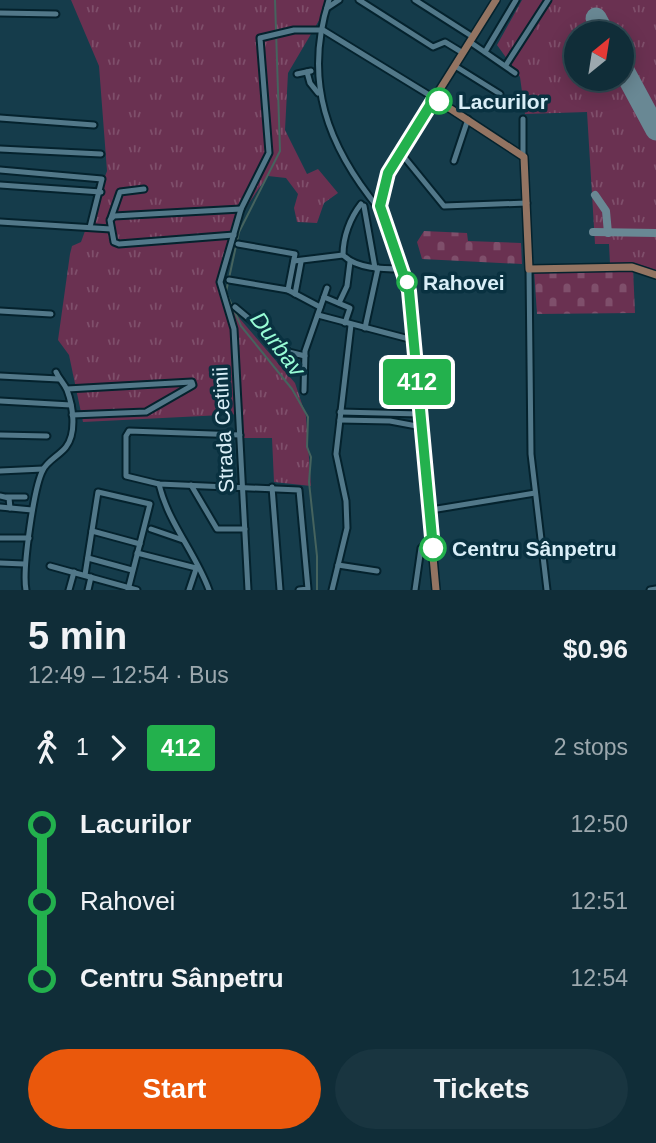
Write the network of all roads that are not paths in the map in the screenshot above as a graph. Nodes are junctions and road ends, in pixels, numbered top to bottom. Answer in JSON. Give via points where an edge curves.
{"nodes":[{"id":1,"x":329,"y":0,"type":"edge"},
{"id":2,"x":339,"y":0,"type":"edge"},
{"id":3,"x":359,"y":0,"type":"edge"},
{"id":4,"x":415,"y":0,"type":"edge"},
{"id":5,"x":496,"y":0,"type":"edge"},
{"id":6,"x":516,"y":0,"type":"edge"},
{"id":7,"x":548,"y":0,"type":"edge"},
{"id":8,"x":327,"y":8,"type":"junction"},
{"id":9,"x":0,"y":13,"type":"edge"},
{"id":10,"x":56,"y":14,"type":"dead end"},
{"id":11,"x":323,"y":30,"type":"junction"},
{"id":12,"x":471,"y":40,"type":"junction"},
{"id":13,"x":485,"y":52,"type":"junction"},
{"id":14,"x":463,"y":53,"type":"junction"},
{"id":15,"x":506,"y":65,"type":"junction"},
{"id":16,"x":455,"y":66,"type":"junction"},
{"id":17,"x":317,"y":71,"type":"junction"},
{"id":18,"x":307,"y":72,"type":"junction"},
{"id":19,"x":515,"y":73,"type":"dead end"},
{"id":20,"x":297,"y":74,"type":"dead end"},
{"id":21,"x":320,"y":94,"type":"junction"},
{"id":22,"x":500,"y":94,"type":"dead end"},
{"id":23,"x":309,"y":95,"type":"dead end"},
{"id":24,"x":434,"y":99,"type":"junction"},
{"id":25,"x":0,"y":118,"type":"edge"},
{"id":26,"x":468,"y":119,"type":"junction"},
{"id":27,"x":523,"y":119,"type":"dead end"},
{"id":28,"x":94,"y":125,"type":"dead end"},
{"id":29,"x":0,"y":149,"type":"edge"},
{"id":30,"x":400,"y":152,"type":"junction"},
{"id":31,"x":101,"y":154,"type":"dead end"},
{"id":32,"x":523,"y":155,"type":"junction"},
{"id":33,"x":454,"y":161,"type":"dead end"},
{"id":34,"x":0,"y":170,"type":"edge"},
{"id":35,"x":0,"y":185,"type":"edge"},
{"id":36,"x":144,"y":190,"type":"dead end"},
{"id":37,"x":101,"y":192,"type":"junction"},
{"id":38,"x":367,"y":194,"type":"junction"},
{"id":39,"x":527,"y":203,"type":"junction"},
{"id":40,"x":362,"y":205,"type":"junction"},
{"id":41,"x":378,"y":207,"type":"junction"},
{"id":42,"x":241,"y":209,"type":"junction"},
{"id":43,"x":111,"y":218,"type":"junction"},
{"id":44,"x":0,"y":222,"type":"edge"},
{"id":45,"x":90,"y":227,"type":"junction"},
{"id":46,"x":111,"y":229,"type":"junction"},
{"id":47,"x":234,"y":235,"type":"junction"},
{"id":48,"x":238,"y":244,"type":"dead end"},
{"id":49,"x":343,"y":255,"type":"junction"},
{"id":50,"x":297,"y":262,"type":"junction"},
{"id":51,"x":350,"y":262,"type":"junction"},
{"id":52,"x":376,"y":268,"type":"junction"},
{"id":53,"x":404,"y":269,"type":"junction"},
{"id":54,"x":529,"y":269,"type":"junction"},
{"id":55,"x":656,"y":275,"type":"edge"},
{"id":56,"x":229,"y":280,"type":"dead end"},
{"id":57,"x":327,"y":288,"type":"dead end"},
{"id":58,"x":288,"y":290,"type":"junction"},
{"id":59,"x":295,"y":293,"type":"junction"},
{"id":60,"x":324,"y":297,"type":"junction"},
{"id":61,"x":339,"y":303,"type":"junction"},
{"id":62,"x":235,"y":307,"type":"dead end"},
{"id":63,"x":320,"y":307,"type":"junction"},
{"id":64,"x":0,"y":311,"type":"edge"},
{"id":65,"x":51,"y":314,"type":"dead end"},
{"id":66,"x":318,"y":315,"type":"junction"},
{"id":67,"x":348,"y":324,"type":"junction"},
{"id":68,"x":365,"y":328,"type":"junction"},
{"id":69,"x":410,"y":336,"type":"junction"},
{"id":70,"x":305,"y":356,"type":"junction"},
{"id":71,"x":56,"y":372,"type":"dead end"},
{"id":72,"x":0,"y":376,"type":"edge"},
{"id":73,"x":59,"y":379,"type":"junction"},
{"id":74,"x":67,"y":389,"type":"junction"},
{"id":75,"x":304,"y":391,"type":"dead end"},
{"id":76,"x":0,"y":401,"type":"edge"},
{"id":77,"x":71,"y":405,"type":"junction"},
{"id":78,"x":340,"y":412,"type":"junction"},
{"id":79,"x":420,"y":414,"type":"junction"},
{"id":80,"x":72,"y":415,"type":"junction"},
{"id":81,"x":340,"y":420,"type":"junction"},
{"id":82,"x":422,"y":427,"type":"junction"},
{"id":83,"x":0,"y":435,"type":"edge"},
{"id":84,"x":240,"y":435,"type":"junction"},
{"id":85,"x":47,"y":436,"type":"dead end"},
{"id":86,"x":43,"y":469,"type":"junction"},
{"id":87,"x":0,"y":471,"type":"edge"},
{"id":88,"x":159,"y":484,"type":"junction"},
{"id":89,"x":191,"y":485,"type":"junction"},
{"id":90,"x":242,"y":486,"type":"junction"},
{"id":91,"x":272,"y":487,"type":"junction"},
{"id":92,"x":535,"y":493,"type":"junction"},
{"id":93,"x":4,"y":496,"type":"edge"},
{"id":94,"x":24,"y":497,"type":"dead end"},
{"id":95,"x":0,"y":508,"type":"edge"},
{"id":96,"x":10,"y":508,"type":"junction"},
{"id":97,"x":32,"y":510,"type":"junction"},
{"id":98,"x":431,"y":510,"type":"junction"},
{"id":99,"x":151,"y":529,"type":"dead end"},
{"id":100,"x":245,"y":529,"type":"junction"},
{"id":101,"x":92,"y":531,"type":"junction"},
{"id":102,"x":0,"y":538,"type":"edge"},
{"id":103,"x":432,"y":538,"type":"junction"},
{"id":104,"x":27,"y":540,"type":"junction"},
{"id":105,"x":183,"y":540,"type":"junction"},
{"id":106,"x":140,"y":544,"type":"junction"},
{"id":107,"x":137,"y":553,"type":"junction"},
{"id":108,"x":88,"y":558,"type":"junction"},
{"id":109,"x":0,"y":563,"type":"edge"},
{"id":110,"x":24,"y":564,"type":"junction"},
{"id":111,"x":338,"y":565,"type":"junction"},
{"id":112,"x":50,"y":566,"type":"dead end"},
{"id":113,"x":197,"y":566,"type":"junction"},
{"id":114,"x":132,"y":570,"type":"junction"},
{"id":115,"x":377,"y":571,"type":"dead end"},
{"id":116,"x":74,"y":572,"type":"junction"},
{"id":117,"x":88,"y":576,"type":"junction"},
{"id":118,"x":111,"y":582,"type":"junction"},
{"id":119,"x":128,"y":589,"type":"edge"},
{"id":120,"x":308,"y":589,"type":"edge"},
{"id":121,"x":656,"y":589,"type":"edge"},
{"id":122,"x":26,"y":590,"type":"edge"},
{"id":123,"x":69,"y":590,"type":"edge"},
{"id":124,"x":88,"y":590,"type":"edge"},
{"id":125,"x":108,"y":590,"type":"edge"},
{"id":126,"x":138,"y":590,"type":"edge"},
{"id":127,"x":190,"y":590,"type":"edge"},
{"id":128,"x":209,"y":590,"type":"edge"},
{"id":129,"x":248,"y":590,"type":"edge"},
{"id":130,"x":280,"y":590,"type":"edge"},
{"id":131,"x":299,"y":590,"type":"edge"},
{"id":132,"x":332,"y":590,"type":"edge"},
{"id":133,"x":415,"y":590,"type":"edge"},
{"id":134,"x":436,"y":590,"type":"edge"},
{"id":135,"x":547,"y":590,"type":"edge"},
{"id":136,"x":650,"y":590,"type":"edge"}],
"edges":[{"from":1,"to":8,"type":"street"},
{"from":2,"to":8,"type":"street"},
{"from":3,"to":14,"type":"street","via":[[433,47],[445,42]]},
{"from":4,"to":12,"type":"street"},
{"from":5,"to":12,"type":"main road"},
{"from":6,"to":13,"type":"street"},
{"from":7,"to":15,"type":"street"},
{"from":8,"to":11,"type":"street"},
{"from":9,"to":10,"type":"street"},
{"from":11,"to":17,"type":"street"},
{"from":11,"to":24,"type":"street"},
{"from":11,"to":42,"type":"street","name":"Strada Cetinii","via":[[261,36],[269,153]]},
{"from":12,"to":13,"type":"street"},
{"from":12,"to":14,"type":"main road"},
{"from":13,"to":15,"type":"street"},
{"from":14,"to":16,"type":"main road"},
{"from":15,"to":19,"type":"street"},
{"from":16,"to":22,"type":"street"},
{"from":16,"to":24,"type":"main road"},
{"from":17,"to":18,"type":"street"},
{"from":17,"to":21,"type":"street"},
{"from":18,"to":20,"type":"street"},
{"from":18,"to":21,"type":"street"},
{"from":21,"to":23,"type":"street"},
{"from":21,"to":38,"type":"street","via":[[329,129]]},
{"from":24,"to":26,"type":"main road"},
{"from":24,"to":30,"type":"main road"},
{"from":25,"to":28,"type":"street"},
{"from":26,"to":32,"type":"main road"},
{"from":26,"to":33,"type":"street"},
{"from":27,"to":32,"type":"street"},
{"from":29,"to":31,"type":"street"},
{"from":30,"to":39,"type":"street","via":[[444,206]]},
{"from":30,"to":41,"type":"main road","via":[[385,180]]},
{"from":32,"to":39,"type":"main road"},
{"from":34,"to":37,"type":"street","via":[[98,177],[104,182]]},
{"from":35,"to":37,"type":"street"},
{"from":36,"to":43,"type":"street","via":[[120,192]]},
{"from":37,"to":45,"type":"street"},
{"from":38,"to":40,"type":"street","via":[[361,197]]},
{"from":38,"to":41,"type":"street"},
{"from":39,"to":54,"type":"main road"},
{"from":40,"to":41,"type":"street"},
{"from":40,"to":49,"type":"street","via":[[353,213]]},
{"from":40,"to":52,"type":"street"},
{"from":41,"to":53,"type":"main road"},
{"from":42,"to":43,"type":"street"},
{"from":42,"to":47,"type":"street","name":"Strada Cetinii"},
{"from":43,"to":46,"type":"street"},
{"from":44,"to":45,"type":"street"},
{"from":45,"to":46,"type":"street"},
{"from":46,"to":47,"type":"street","via":[[119,244]]},
{"from":47,"to":84,"type":"street","name":"Strada Cetinii","via":[[220,282],[234,329]]},
{"from":48,"to":50,"type":"street","via":[[293,253]]},
{"from":49,"to":50,"type":"street"},
{"from":49,"to":51,"type":"street"},
{"from":50,"to":58,"type":"street"},
{"from":50,"to":59,"type":"street"},
{"from":51,"to":52,"type":"street"},
{"from":51,"to":61,"type":"street","via":[[349,280]]},
{"from":52,"to":53,"type":"street"},
{"from":52,"to":68,"type":"street"},
{"from":53,"to":69,"type":"main road"},
{"from":54,"to":55,"type":"main road","via":[[632,267]]},
{"from":54,"to":92,"type":"street"},
{"from":56,"to":58,"type":"street"},
{"from":57,"to":60,"type":"street"},
{"from":58,"to":59,"type":"street"},
{"from":59,"to":63,"type":"street"},
{"from":60,"to":61,"type":"street"},
{"from":60,"to":63,"type":"street"},
{"from":61,"to":67,"type":"street","via":[[350,307]]},
{"from":62,"to":70,"type":"street","via":[[289,352]]},
{"from":63,"to":66,"type":"street"},
{"from":64,"to":65,"type":"street"},
{"from":66,"to":67,"type":"street"},
{"from":66,"to":70,"type":"street"},
{"from":67,"to":68,"type":"street"},
{"from":67,"to":78,"type":"street"},
{"from":68,"to":69,"type":"street"},
{"from":69,"to":79,"type":"main road"},
{"from":70,"to":75,"type":"street"},
{"from":71,"to":73,"type":"street"},
{"from":72,"to":73,"type":"street"},
{"from":73,"to":74,"type":"street"},
{"from":74,"to":77,"type":"street"},
{"from":74,"to":80,"type":"street","via":[[193,385],[146,412]]},
{"from":76,"to":77,"type":"street"},
{"from":77,"to":80,"type":"street"},
{"from":78,"to":79,"type":"street"},
{"from":78,"to":81,"type":"street"},
{"from":79,"to":82,"type":"main road"},
{"from":80,"to":86,"type":"street","via":[[68,445]]},
{"from":81,"to":82,"type":"street"},
{"from":81,"to":111,"type":"street","via":[[335,454],[347,519]]},
{"from":82,"to":98,"type":"main road"},
{"from":83,"to":85,"type":"street"},
{"from":84,"to":88,"type":"street","via":[[129,431],[126,476]]},
{"from":84,"to":90,"type":"street","name":"Strada Cetinii"},
{"from":86,"to":87,"type":"street"},
{"from":86,"to":97,"type":"street"},
{"from":88,"to":89,"type":"street"},
{"from":88,"to":105,"type":"street","via":[[166,510]]},
{"from":89,"to":90,"type":"street"},
{"from":89,"to":100,"type":"street","name":"Strada Cetinii","via":[[216,529]]},
{"from":90,"to":91,"type":"street"},
{"from":90,"to":100,"type":"street","name":"Strada Cetinii"},
{"from":91,"to":120,"type":"street","via":[[296,488],[301,493]]},
{"from":91,"to":130,"type":"street"},
{"from":92,"to":98,"type":"street"},
{"from":92,"to":135,"type":"street"},
{"from":93,"to":94,"type":"street"},
{"from":93,"to":96,"type":"street"},
{"from":95,"to":96,"type":"street"},
{"from":96,"to":97,"type":"street"},
{"from":97,"to":104,"type":"street"},
{"from":98,"to":103,"type":"main road"},
{"from":99,"to":105,"type":"street"},
{"from":100,"to":129,"type":"street","name":"Strada Cetinii"},
{"from":101,"to":106,"type":"street"},
{"from":101,"to":106,"type":"street","via":[[97,492],[150,504]]},
{"from":101,"to":108,"type":"street"},
{"from":102,"to":104,"type":"street"},
{"from":103,"to":133,"type":"street","via":[[421,548]]},
{"from":103,"to":134,"type":"main road"},
{"from":104,"to":110,"type":"street"},
{"from":105,"to":113,"type":"street"},
{"from":106,"to":107,"type":"street"},
{"from":107,"to":113,"type":"street"},
{"from":107,"to":114,"type":"street"},
{"from":108,"to":114,"type":"street"},
{"from":108,"to":117,"type":"street"},
{"from":109,"to":110,"type":"street"},
{"from":110,"to":122,"type":"street"},
{"from":111,"to":115,"type":"street"},
{"from":111,"to":132,"type":"street"},
{"from":112,"to":116,"type":"street"},
{"from":113,"to":127,"type":"street"},
{"from":113,"to":128,"type":"street"},
{"from":114,"to":119,"type":"street"},
{"from":116,"to":117,"type":"street"},
{"from":116,"to":123,"type":"street"},
{"from":117,"to":118,"type":"street"},
{"from":117,"to":124,"type":"street"},
{"from":118,"to":119,"type":"street"},
{"from":118,"to":125,"type":"street"},
{"from":119,"to":126,"type":"street"},
{"from":120,"to":131,"type":"street"},
{"from":121,"to":136,"type":"street"}]}
